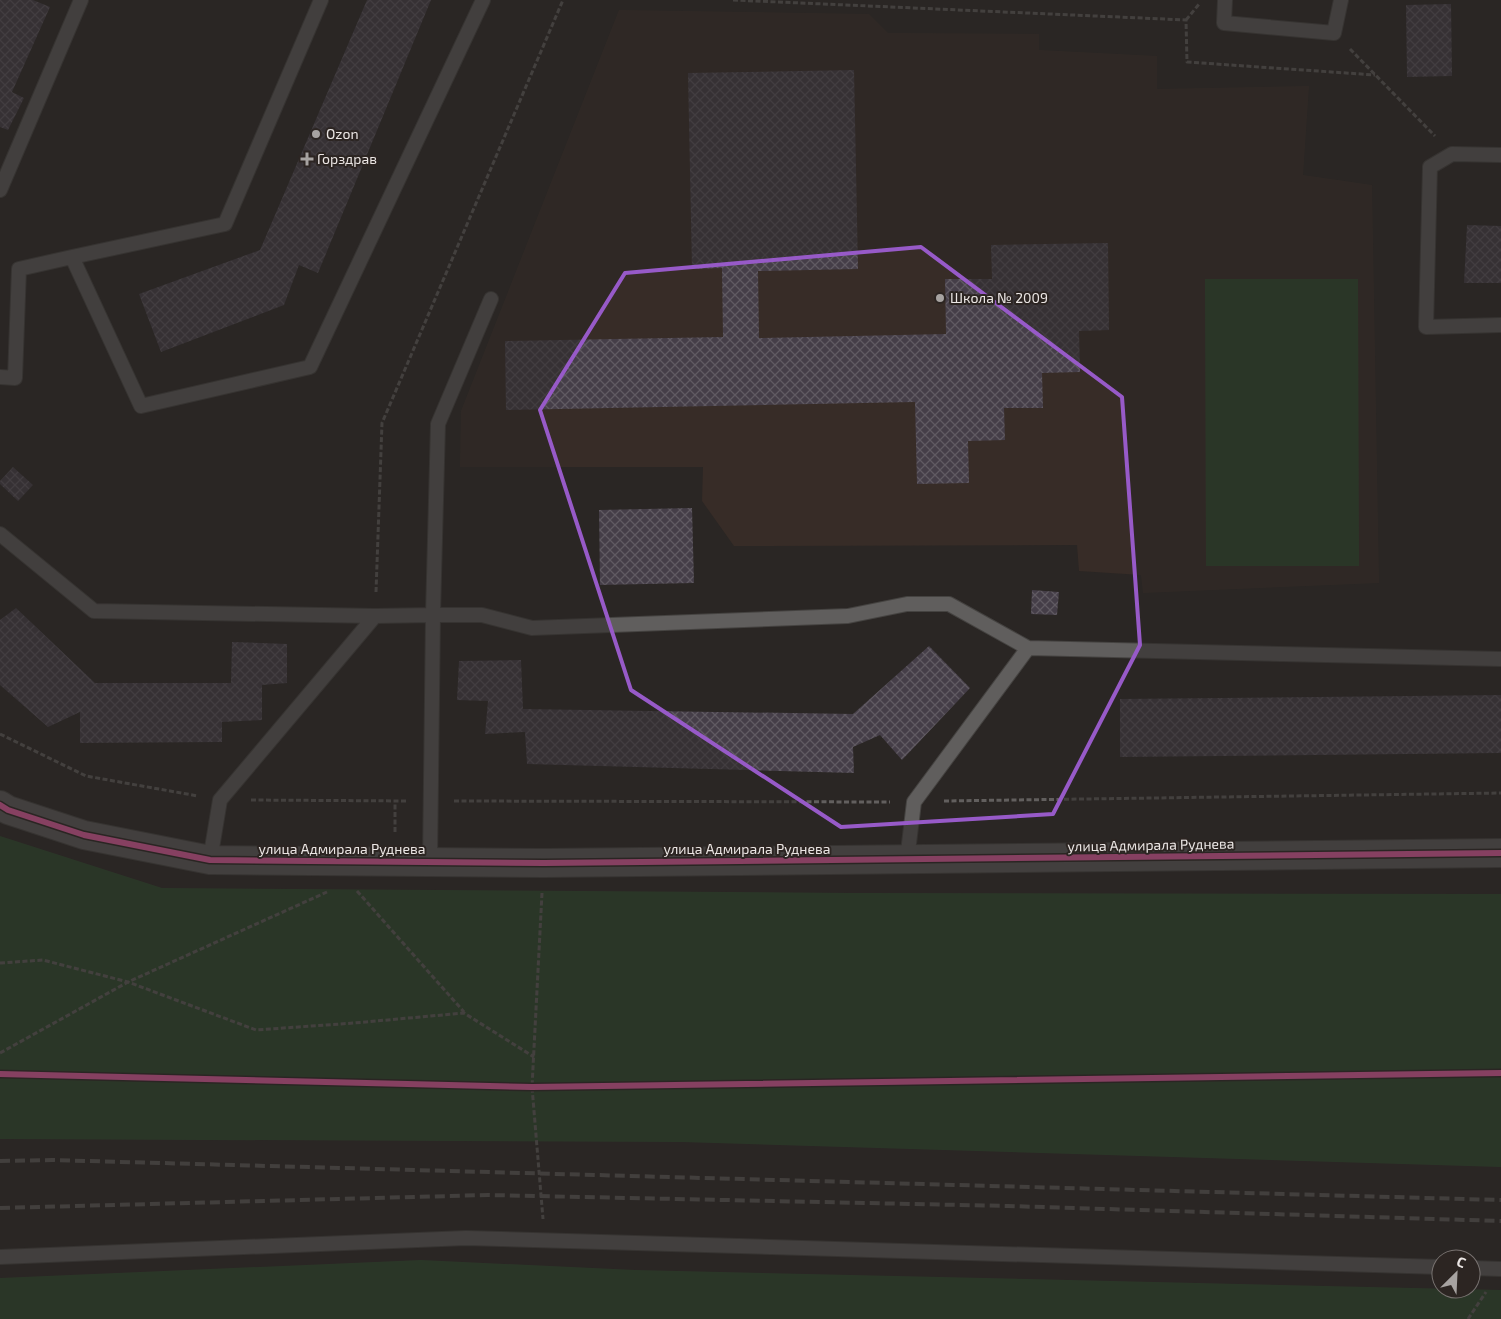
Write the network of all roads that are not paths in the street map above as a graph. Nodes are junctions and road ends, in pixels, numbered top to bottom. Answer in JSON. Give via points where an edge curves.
{"nodes":[{"id":1,"x":81,"y":0,"type":"edge"},
{"id":2,"x":321,"y":0,"type":"edge"},
{"id":3,"x":483,"y":0,"type":"edge"},
{"id":4,"x":1225,"y":0,"type":"edge"},
{"id":5,"x":1341,"y":0,"type":"edge"},
{"id":6,"x":1501,"y":155,"type":"edge"},
{"id":7,"x":0,"y":190,"type":"edge"},
{"id":8,"x":72,"y":257,"type":"junction"},
{"id":9,"x":491,"y":299,"type":"dead end"},
{"id":10,"x":1501,"y":325,"type":"edge"},
{"id":11,"x":0,"y":377,"type":"edge"},
{"id":12,"x":0,"y":534,"type":"edge"},
{"id":13,"x":433,"y":615,"type":"junction"},
{"id":14,"x":375,"y":616,"type":"junction"},
{"id":15,"x":1028,"y":648,"type":"junction"},
{"id":16,"x":1501,"y":659,"type":"edge"},
{"id":17,"x":0,"y":806,"type":"edge"},
{"id":18,"x":1501,"y":853,"type":"edge"},
{"id":19,"x":210,"y":860,"type":"junction"},
{"id":20,"x":907,"y":860,"type":"junction"},
{"id":21,"x":430,"y":862,"type":"junction"},
{"id":22,"x":0,"y":1257,"type":"edge"},
{"id":23,"x":1431,"y":1267,"type":"edge"},
{"id":24,"x":1481,"y":1268,"type":"edge"},
{"id":25,"x":1501,"y":1269,"type":"edge"}],
"edges":[{"from":1,"to":7,"type":"lane"},
{"from":2,"to":8,"type":"lane","via":[[225,224]]},
{"from":3,"to":8,"type":"lane","via":[[310,367],[141,406]]},
{"from":4,"to":5,"type":"lane","via":[[1224,23],[1334,33]]},
{"from":6,"to":10,"type":"lane","via":[[1452,154],[1430,167],[1426,327]]},
{"from":8,"to":11,"type":"lane","via":[[19,269],[15,378]]},
{"from":9,"to":13,"type":"lane","via":[[438,424]]},
{"from":12,"to":14,"type":"lane","via":[[94,610]]},
{"from":13,"to":14,"type":"lane"},
{"from":13,"to":15,"type":"lane","via":[[482,615],[532,628],[848,616],[907,604],[949,604]]},
{"from":13,"to":21,"type":"lane"},
{"from":14,"to":19,"type":"lane","via":[[220,800]]},
{"from":15,"to":16,"type":"lane"},
{"from":15,"to":20,"type":"lane","via":[[914,802]]},
{"from":17,"to":19,"type":"street","name":"улица Адмирала Руднева","via":[[84,836]]},
{"from":18,"to":20,"type":"street","name":"улица Адмирала Руднева"},
{"from":19,"to":21,"type":"street","name":"улица Адмирала Руднева"},
{"from":20,"to":21,"type":"street","name":"улица Адмирала Руднева"},
{"from":22,"to":23,"type":"lane","via":[[466,1238]]},
{"from":24,"to":25,"type":"lane"}]}
